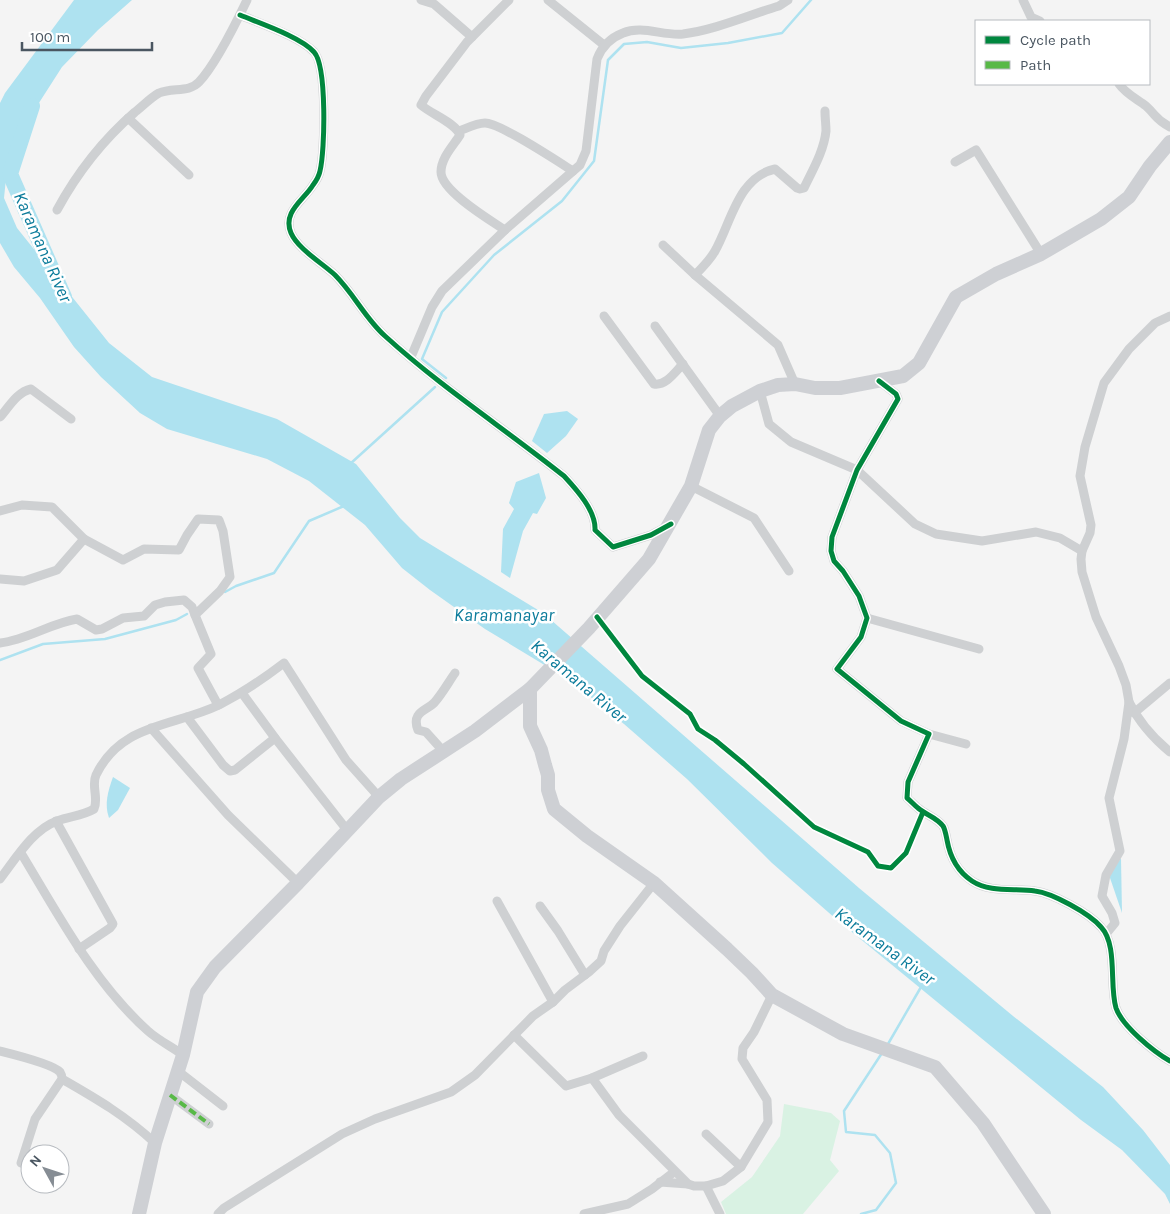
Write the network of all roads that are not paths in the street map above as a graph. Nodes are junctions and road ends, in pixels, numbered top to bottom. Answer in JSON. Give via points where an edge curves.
{"nodes":[{"id":1,"x":247,"y":0,"type":"edge"},
{"id":2,"x":421,"y":0,"type":"edge"},
{"id":3,"x":509,"y":0,"type":"edge"},
{"id":4,"x":548,"y":0,"type":"edge"},
{"id":5,"x":788,"y":0,"type":"edge"},
{"id":6,"x":1023,"y":0,"type":"edge"},
{"id":7,"x":240,"y":15,"type":"junction"},
{"id":8,"x":1038,"y":20,"type":"edge"},
{"id":9,"x":472,"y":37,"type":"junction"},
{"id":10,"x":604,"y":45,"type":"junction"},
{"id":11,"x":1120,"y":85,"type":"edge"},
{"id":12,"x":825,"y":111,"type":"dead end"},
{"id":13,"x":128,"y":118,"type":"junction"},
{"id":14,"x":1170,"y":127,"type":"edge"},
{"id":15,"x":459,"y":131,"type":"junction"},
{"id":16,"x":1170,"y":145,"type":"edge"},
{"id":17,"x":955,"y":162,"type":"dead end"},
{"id":18,"x":573,"y":171,"type":"junction"},
{"id":19,"x":189,"y":175,"type":"dead end"},
{"id":20,"x":57,"y":210,"type":"dead end"},
{"id":21,"x":505,"y":230,"type":"junction"},
{"id":22,"x":663,"y":245,"type":"dead end"},
{"id":23,"x":1041,"y":254,"type":"junction"},
{"id":24,"x":695,"y":275,"type":"junction"},
{"id":25,"x":604,"y":316,"type":"dead end"},
{"id":26,"x":1170,"y":316,"type":"edge"},
{"id":27,"x":655,"y":326,"type":"dead end"},
{"id":28,"x":411,"y":357,"type":"junction"},
{"id":29,"x":683,"y":364,"type":"junction"},
{"id":30,"x":879,"y":381,"type":"junction"},
{"id":31,"x":795,"y":384,"type":"junction"},
{"id":32,"x":760,"y":391,"type":"junction"},
{"id":33,"x":720,"y":416,"type":"junction"},
{"id":34,"x":0,"y":417,"type":"edge"},
{"id":35,"x":71,"y":420,"type":"dead end"},
{"id":36,"x":857,"y":470,"type":"junction"},
{"id":37,"x":691,"y":486,"type":"junction"},
{"id":38,"x":0,"y":511,"type":"edge"},
{"id":39,"x":670,"y":524,"type":"junction"},
{"id":40,"x":84,"y":539,"type":"junction"},
{"id":41,"x":1082,"y":551,"type":"junction"},
{"id":42,"x":789,"y":571,"type":"dead end"},
{"id":43,"x":0,"y":579,"type":"edge"},
{"id":44,"x":195,"y":615,"type":"junction"},
{"id":45,"x":866,"y":618,"type":"junction"},
{"id":46,"x":0,"y":643,"type":"edge"},
{"id":47,"x":979,"y":649,"type":"dead end"},
{"id":48,"x":455,"y":673,"type":"dead end"},
{"id":49,"x":1170,"y":683,"type":"edge"},
{"id":50,"x":530,"y":689,"type":"junction"},
{"id":51,"x":242,"y":693,"type":"junction"},
{"id":52,"x":1128,"y":702,"type":"junction"},
{"id":53,"x":218,"y":705,"type":"junction"},
{"id":54,"x":1134,"y":713,"type":"junction"},
{"id":55,"x":187,"y":717,"type":"junction"},
{"id":56,"x":151,"y":728,"type":"junction"},
{"id":57,"x":929,"y":734,"type":"junction"},
{"id":58,"x":275,"y":738,"type":"junction"},
{"id":59,"x":966,"y":744,"type":"dead end"},
{"id":60,"x":444,"y":752,"type":"junction"},
{"id":61,"x":1170,"y":752,"type":"edge"},
{"id":62,"x":379,"y":797,"type":"junction"},
{"id":63,"x":56,"y":821,"type":"junction"},
{"id":64,"x":347,"y":830,"type":"junction"},
{"id":65,"x":21,"y":853,"type":"junction"},
{"id":66,"x":0,"y":879,"type":"edge"},
{"id":67,"x":298,"y":883,"type":"junction"},
{"id":68,"x":654,"y":883,"type":"junction"},
{"id":69,"x":497,"y":901,"type":"dead end"},
{"id":70,"x":540,"y":906,"type":"dead end"},
{"id":71,"x":1106,"y":934,"type":"junction"},
{"id":72,"x":79,"y":949,"type":"junction"},
{"id":73,"x":585,"y":975,"type":"junction"},
{"id":74,"x":772,"y":995,"type":"junction"},
{"id":75,"x":553,"y":1002,"type":"junction"},
{"id":76,"x":514,"y":1035,"type":"junction"},
{"id":77,"x":0,"y":1051,"type":"edge"},
{"id":78,"x":183,"y":1055,"type":"junction"},
{"id":79,"x":643,"y":1056,"type":"dead end"},
{"id":80,"x":1170,"y":1061,"type":"edge"},
{"id":81,"x":178,"y":1071,"type":"junction"},
{"id":82,"x":592,"y":1078,"type":"junction"},
{"id":83,"x":62,"y":1080,"type":"junction"},
{"id":84,"x":170,"y":1095,"type":"junction"},
{"id":85,"x":223,"y":1106,"type":"dead end"},
{"id":86,"x":209,"y":1124,"type":"dead end"},
{"id":87,"x":706,"y":1134,"type":"dead end"},
{"id":88,"x":155,"y":1143,"type":"junction"},
{"id":89,"x":27,"y":1144,"type":"edge"},
{"id":90,"x":741,"y":1167,"type":"junction"},
{"id":91,"x":674,"y":1172,"type":"junction"},
{"id":92,"x":660,"y":1182,"type":"junction"},
{"id":93,"x":688,"y":1184,"type":"junction"},
{"id":94,"x":706,"y":1186,"type":"junction"},
{"id":95,"x":139,"y":1214,"type":"edge"},
{"id":96,"x":218,"y":1214,"type":"edge"},
{"id":97,"x":584,"y":1214,"type":"edge"},
{"id":98,"x":720,"y":1214,"type":"edge"},
{"id":99,"x":1044,"y":1214,"type":"edge"}],
"edges":[{"from":1,"to":7,"type":"street"},
{"from":2,"to":9,"type":"street","via":[[434,4]]},
{"from":3,"to":9,"type":"street"},
{"from":4,"to":10,"type":"street"},
{"from":5,"to":10,"type":"street","via":[[779,6],[698,32],[663,34],[637,29],[624,32]]},
{"from":6,"to":8,"type":"street","via":[[1031,17]]},
{"from":7,"to":13,"type":"street","via":[[198,84],[192,88],[159,93]]},
{"from":7,"to":28,"type":"street","via":[[302,42],[315,52],[320,64],[324,90],[320,172],[291,213],[289,225],[292,234],[335,276],[372,323]]},
{"from":9,"to":15,"type":"street","via":[[421,105]]},
{"from":10,"to":18,"type":"street","via":[[595,65],[586,151],[580,165]]},
{"from":11,"to":14,"type":"street","via":[[1148,107],[1158,121]]},
{"from":12,"to":24,"type":"street","via":[[824,141],[804,188],[800,190],[775,169],[759,175],[738,201],[715,252]]},
{"from":13,"to":19,"type":"street"},
{"from":13,"to":20,"type":"street","via":[[91,158]]},
{"from":15,"to":18,"type":"street","via":[[483,123],[490,124]]},
{"from":15,"to":21,"type":"street","via":[[460,135],[443,162],[442,178],[459,197]]},
{"from":16,"to":23,"type":"main road","via":[[1128,197],[1101,219]]},
{"from":17,"to":23,"type":"street","via":[[976,150]]},
{"from":18,"to":21,"type":"street"},
{"from":21,"to":28,"type":"street","via":[[442,291],[432,306]]},
{"from":22,"to":24,"type":"street"},
{"from":23,"to":30,"type":"main road","via":[[956,297],[919,363],[902,376]]},
{"from":24,"to":31,"type":"street","via":[[778,345]]},
{"from":25,"to":29,"type":"street","via":[[654,384],[662,383]]},
{"from":26,"to":41,"type":"street","via":[[1155,323],[1129,349],[1104,383],[1080,476],[1091,525]]},
{"from":27,"to":29,"type":"street"},
{"from":28,"to":39,"type":"street","via":[[564,476],[591,513],[596,522],[595,530],[613,547],[651,535]]},
{"from":29,"to":33,"type":"street"},
{"from":30,"to":31,"type":"main road","via":[[840,388]]},
{"from":30,"to":36,"type":"street","via":[[898,398]]},
{"from":31,"to":32,"type":"main road"},
{"from":32,"to":33,"type":"main road"},
{"from":32,"to":36,"type":"street","via":[[769,424],[792,442]]},
{"from":33,"to":37,"type":"main road","via":[[709,430]]},
{"from":34,"to":35,"type":"street","via":[[23,391],[31,389]]},
{"from":36,"to":41,"type":"street","via":[[915,524],[936,534],[982,541],[1036,532],[1060,538]]},
{"from":36,"to":45,"type":"street","via":[[832,537],[830,551],[858,596]]},
{"from":37,"to":39,"type":"main road"},
{"from":37,"to":42,"type":"street","via":[[754,518]]},
{"from":38,"to":40,"type":"street","via":[[22,505],[52,507]]},
{"from":39,"to":50,"type":"main road","via":[[649,559]]},
{"from":40,"to":43,"type":"street","via":[[57,570],[24,581]]},
{"from":40,"to":44,"type":"street","via":[[123,560],[144,550],[179,550],[198,519],[219,520],[230,576],[220,591]]},
{"from":41,"to":52,"type":"street","via":[[1082,572],[1087,592],[1119,666]]},
{"from":44,"to":46,"type":"street","via":[[184,600],[175,601],[156,605],[144,616],[123,618],[96,630],[77,619]]},
{"from":44,"to":53,"type":"street","via":[[211,654],[198,668]]},
{"from":45,"to":47,"type":"street"},
{"from":45,"to":57,"type":"street","via":[[861,637],[837,669],[901,721]]},
{"from":48,"to":60,"type":"street","via":[[432,705],[417,717],[418,730],[426,732]]},
{"from":49,"to":54,"type":"street"},
{"from":50,"to":60,"type":"main road"},
{"from":50,"to":68,"type":"main road","via":[[530,726],[543,757],[554,809]]},
{"from":51,"to":53,"type":"street"},
{"from":51,"to":58,"type":"street"},
{"from":51,"to":62,"type":"street","via":[[284,664],[346,760]]},
{"from":52,"to":54,"type":"street"},
{"from":52,"to":71,"type":"street","via":[[1124,739],[1109,798],[1120,851],[1106,874],[1102,896],[1115,923]]},
{"from":53,"to":55,"type":"street"},
{"from":54,"to":61,"type":"street"},
{"from":55,"to":56,"type":"street"},
{"from":55,"to":58,"type":"street","via":[[230,771]]},
{"from":56,"to":63,"type":"street","via":[[130,737],[108,756],[95,777],[94,809]]},
{"from":56,"to":67,"type":"street","via":[[228,815]]},
{"from":57,"to":59,"type":"street"},
{"from":57,"to":71,"type":"street","via":[[908,782],[907,798],[944,827],[958,870],[973,882],[995,889],[1046,893],[1084,914]]},
{"from":58,"to":64,"type":"street"},
{"from":60,"to":62,"type":"main road"},
{"from":62,"to":64,"type":"main road"},
{"from":63,"to":65,"type":"street","via":[[40,832]]},
{"from":63,"to":72,"type":"street","via":[[113,924]]},
{"from":64,"to":67,"type":"main road"},
{"from":65,"to":66,"type":"street"},
{"from":65,"to":72,"type":"street"},
{"from":67,"to":78,"type":"main road","via":[[215,967],[197,992]]},
{"from":68,"to":73,"type":"street","via":[[620,926],[601,961]]},
{"from":68,"to":74,"type":"main road"},
{"from":69,"to":75,"type":"street"},
{"from":70,"to":73,"type":"street"},
{"from":71,"to":80,"type":"street","via":[[1116,1008],[1122,1019]]},
{"from":72,"to":78,"type":"street","via":[[124,1007],[149,1032]]},
{"from":73,"to":75,"type":"street"},
{"from":74,"to":90,"type":"street","via":[[743,1048],[742,1059],[767,1100],[768,1122]]},
{"from":74,"to":99,"type":"main road","via":[[843,1034],[935,1067],[983,1123]]},
{"from":75,"to":76,"type":"street"},
{"from":76,"to":82,"type":"street","via":[[566,1086]]},
{"from":76,"to":96,"type":"street","via":[[475,1075],[451,1092],[342,1134]]},
{"from":77,"to":83,"type":"street","via":[[49,1066],[61,1074]]},
{"from":78,"to":81,"type":"main road"},
{"from":79,"to":82,"type":"street"},
{"from":81,"to":84,"type":"main road"},
{"from":81,"to":85,"type":"street"},
{"from":82,"to":91,"type":"street","via":[[619,1115]]},
{"from":83,"to":88,"type":"street","via":[[134,1123]]},
{"from":83,"to":89,"type":"street","via":[[34,1119]]},
{"from":84,"to":86,"type":"street"},
{"from":84,"to":88,"type":"main road"},
{"from":87,"to":90,"type":"street"},
{"from":88,"to":95,"type":"main road"},
{"from":90,"to":94,"type":"street","via":[[723,1180]]},
{"from":91,"to":92,"type":"street"},
{"from":91,"to":93,"type":"street"},
{"from":92,"to":93,"type":"street"},
{"from":92,"to":97,"type":"street","via":[[628,1204]]},
{"from":93,"to":94,"type":"street"},
{"from":94,"to":98,"type":"street"}]}
